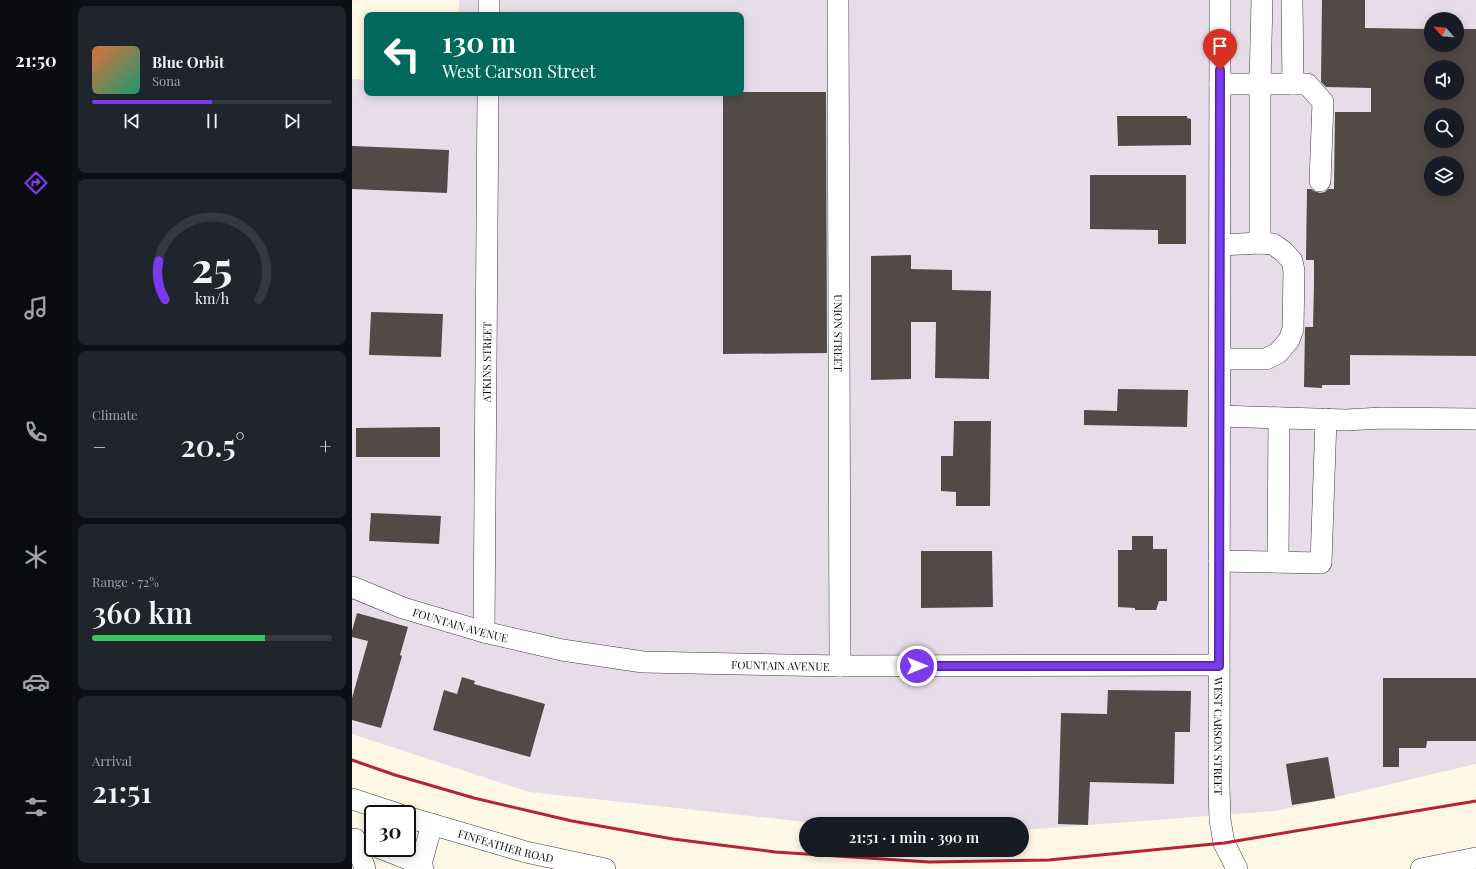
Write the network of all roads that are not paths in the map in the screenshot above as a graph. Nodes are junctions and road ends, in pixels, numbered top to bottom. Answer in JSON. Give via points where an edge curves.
{"nodes":[{"id":1,"x":489,"y":0,"type":"edge"},
{"id":2,"x":838,"y":0,"type":"edge"},
{"id":3,"x":1220,"y":0,"type":"edge"},
{"id":4,"x":1262,"y":0,"type":"edge"},
{"id":5,"x":1292,"y":0,"type":"edge"},
{"id":6,"x":489,"y":12,"type":"edge"},
{"id":7,"x":1220,"y":84,"type":"junction"},
{"id":8,"x":1260,"y":84,"type":"junction"},
{"id":9,"x":1293,"y":84,"type":"junction"},
{"id":10,"x":488,"y":96,"type":"edge"},
{"id":11,"x":1320,"y":181,"type":"dead end"},
{"id":12,"x":1260,"y":243,"type":"junction"},
{"id":13,"x":1220,"y":245,"type":"junction"},
{"id":14,"x":1220,"y":359,"type":"junction"},
{"id":15,"x":1220,"y":416,"type":"junction"},
{"id":16,"x":1279,"y":418,"type":"junction"},
{"id":17,"x":1326,"y":419,"type":"junction"},
{"id":18,"x":1476,"y":419,"type":"edge"},
{"id":19,"x":1219,"y":561,"type":"junction"},
{"id":20,"x":1278,"y":562,"type":"junction"},
{"id":21,"x":352,"y":588,"type":"edge"},
{"id":22,"x":484,"y":632,"type":"junction"},
{"id":23,"x":840,"y":666,"type":"junction"},
{"id":24,"x":1219,"y":666,"type":"junction"},
{"id":25,"x":352,"y":799,"type":"edge"},
{"id":26,"x":370,"y":805,"type":"edge"},
{"id":27,"x":416,"y":820,"type":"edge"},
{"id":28,"x":432,"y":824,"type":"junction"},
{"id":29,"x":364,"y":842,"type":"edge"},
{"id":30,"x":402,"y":857,"type":"edge"},
{"id":31,"x":1476,"y":858,"type":"edge"},
{"id":32,"x":416,"y":863,"type":"edge"},
{"id":33,"x":573,"y":866,"type":"edge"},
{"id":34,"x":365,"y":869,"type":"edge"},
{"id":35,"x":606,"y":869,"type":"edge"},
{"id":36,"x":1238,"y":869,"type":"edge"},
{"id":37,"x":1421,"y":869,"type":"edge"}],
"edges":[{"from":1,"to":6,"type":"street"},
{"from":2,"to":23,"type":"street","name":"UNION STREET"},
{"from":3,"to":7,"type":"street","name":"WEST CARSON STREET"},
{"from":4,"to":8,"type":"street"},
{"from":5,"to":9,"type":"street"},
{"from":7,"to":8,"type":"street"},
{"from":7,"to":13,"type":"street","name":"WEST CARSON STREET"},
{"from":8,"to":9,"type":"street"},
{"from":8,"to":12,"type":"street"},
{"from":9,"to":11,"type":"street","via":[[1307,84],[1323,102]]},
{"from":10,"to":22,"type":"street","name":"ATKINS STREET"},
{"from":12,"to":13,"type":"street"},
{"from":12,"to":14,"type":"street","via":[[1273,244],[1292,261],[1293,329],[1289,340],[1278,353],[1266,359]]},
{"from":13,"to":14,"type":"street","name":"WEST CARSON STREET"},
{"from":14,"to":15,"type":"street","name":"WEST CARSON STREET"},
{"from":15,"to":16,"type":"street"},
{"from":15,"to":19,"type":"street","name":"WEST CARSON STREET"},
{"from":16,"to":17,"type":"street"},
{"from":16,"to":20,"type":"street"},
{"from":17,"to":18,"type":"street"},
{"from":17,"to":20,"type":"street","via":[[1321,563]]},
{"from":19,"to":20,"type":"street"},
{"from":19,"to":24,"type":"street","name":"WEST CARSON STREET"},
{"from":21,"to":22,"type":"street","name":"FOUNTAIN AVENUE","via":[[403,608]]},
{"from":22,"to":23,"type":"street","name":"FOUNTAIN AVENUE","via":[[562,650],[643,662]]},
{"from":23,"to":24,"type":"street","name":"FOUNTAIN AVENUE"},
{"from":24,"to":36,"type":"street","name":"WEST CARSON STREET","via":[[1220,820],[1224,843]]},
{"from":25,"to":26,"type":"street"},
{"from":27,"to":28,"type":"street","name":"FINFEATHER ROAD"},
{"from":28,"to":32,"type":"street"},
{"from":28,"to":33,"type":"street","name":"FINFEATHER ROAD"},
{"from":29,"to":34,"type":"street","via":[[355,839]]},
{"from":30,"to":32,"type":"street"},
{"from":31,"to":37,"type":"street"},
{"from":33,"to":35,"type":"street","name":"FINFEATHER ROAD"}]}
